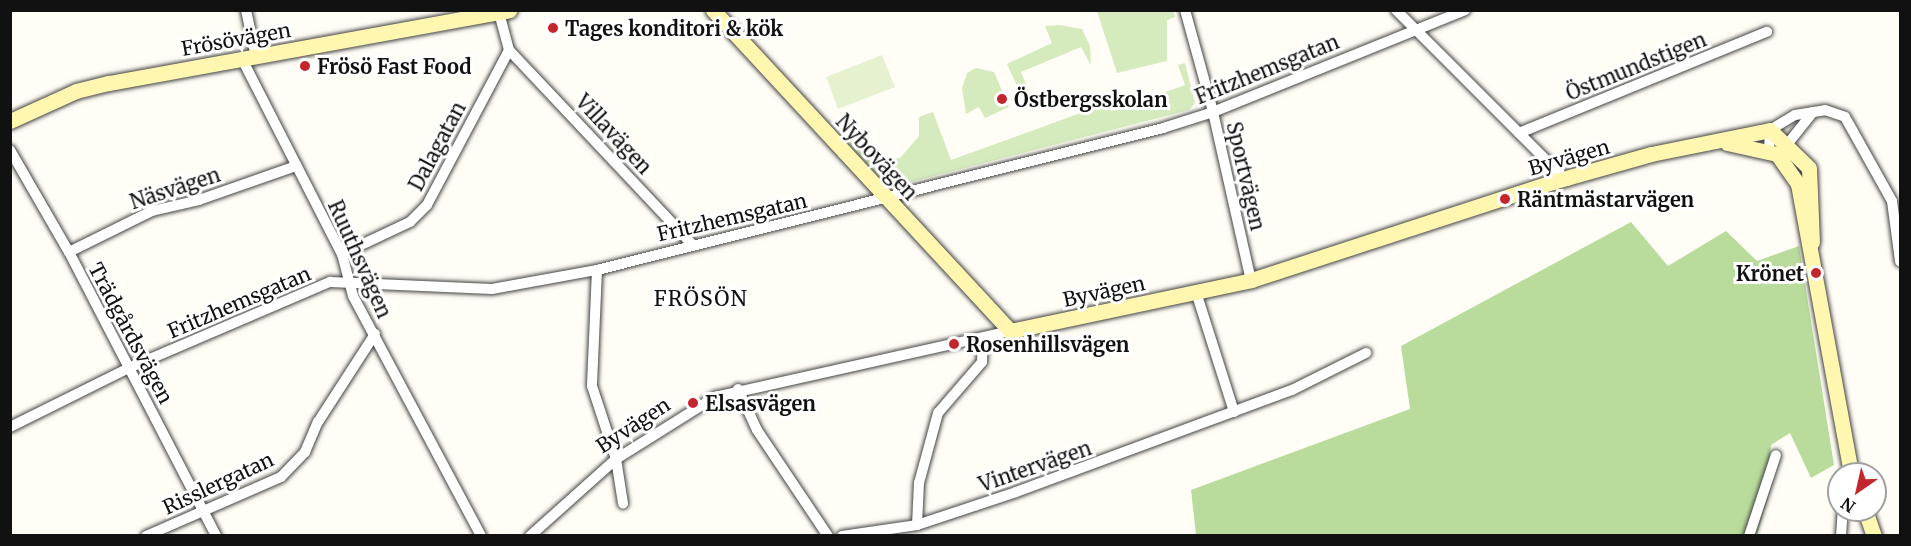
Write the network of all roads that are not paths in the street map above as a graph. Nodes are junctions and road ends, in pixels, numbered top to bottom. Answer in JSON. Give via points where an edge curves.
{"nodes":[{"id":1,"x":246,"y":10,"type":"edge"},
{"id":2,"x":713,"y":10,"type":"edge"},
{"id":3,"x":1185,"y":10,"type":"edge"},
{"id":4,"x":1396,"y":10,"type":"edge"},
{"id":5,"x":1465,"y":10,"type":"edge"},
{"id":6,"x":504,"y":12,"type":"edge"},
{"id":7,"x":1414,"y":28,"type":"junction"},
{"id":8,"x":1767,"y":32,"type":"dead end"},
{"id":9,"x":509,"y":50,"type":"junction"},
{"id":10,"x":249,"y":58,"type":"junction"},
{"id":11,"x":1213,"y":112,"type":"junction"},
{"id":12,"x":1813,"y":112,"type":"junction"},
{"id":13,"x":10,"y":121,"type":"edge"},
{"id":14,"x":1770,"y":130,"type":"junction"},
{"id":15,"x":1519,"y":133,"type":"junction"},
{"id":16,"x":1718,"y":142,"type":"junction"},
{"id":17,"x":10,"y":150,"type":"edge"},
{"id":18,"x":1779,"y":150,"type":"junction"},
{"id":19,"x":296,"y":166,"type":"junction"},
{"id":20,"x":1567,"y":181,"type":"junction"},
{"id":21,"x":886,"y":198,"type":"junction"},
{"id":22,"x":692,"y":244,"type":"junction"},
{"id":23,"x":69,"y":252,"type":"junction"},
{"id":24,"x":342,"y":254,"type":"junction"},
{"id":25,"x":1900,"y":261,"type":"edge"},
{"id":26,"x":597,"y":270,"type":"junction"},
{"id":27,"x":349,"y":280,"type":"junction"},
{"id":28,"x":1251,"y":280,"type":"junction"},
{"id":29,"x":1196,"y":292,"type":"junction"},
{"id":30,"x":1010,"y":331,"type":"junction"},
{"id":31,"x":375,"y":334,"type":"junction"},
{"id":32,"x":983,"y":338,"type":"junction"},
{"id":33,"x":1366,"y":353,"type":"dead end"},
{"id":34,"x":129,"y":368,"type":"junction"},
{"id":35,"x":738,"y":389,"type":"junction"},
{"id":36,"x":1234,"y":412,"type":"junction"},
{"id":37,"x":10,"y":427,"type":"edge"},
{"id":38,"x":1776,"y":455,"type":"dead end"},
{"id":39,"x":616,"y":459,"type":"junction"},
{"id":40,"x":1847,"y":462,"type":"edge"},
{"id":41,"x":623,"y":503,"type":"dead end"},
{"id":42,"x":204,"y":511,"type":"junction"},
{"id":43,"x":917,"y":525,"type":"junction"},
{"id":44,"x":146,"y":536,"type":"edge"},
{"id":45,"x":216,"y":536,"type":"edge"},
{"id":46,"x":481,"y":536,"type":"edge"},
{"id":47,"x":530,"y":536,"type":"edge"},
{"id":48,"x":828,"y":536,"type":"edge"},
{"id":49,"x":842,"y":536,"type":"edge"},
{"id":50,"x":1749,"y":536,"type":"edge"}],
"edges":[{"from":1,"to":10,"type":"street","name":"Ruuthsvägen"},
{"from":2,"to":21,"type":"street","name":"Nybovägen"},
{"from":3,"to":11,"type":"street","name":"Sportvägen"},
{"from":4,"to":7,"type":"street"},
{"from":5,"to":7,"type":"street","name":"Fritzhemsgatan"},
{"from":6,"to":9,"type":"street"},
{"from":6,"to":10,"type":"street","name":"Frösövägen"},
{"from":7,"to":11,"type":"street","name":"Fritzhemsgatan"},
{"from":7,"to":15,"type":"street"},
{"from":8,"to":15,"type":"street","name":"Östmundstigen"},
{"from":9,"to":22,"type":"street","name":"Villavägen"},
{"from":9,"to":24,"type":"street","name":"Dalagatan","via":[[427,205],[410,222]]},
{"from":10,"to":13,"type":"street","name":"Frösövägen","via":[[76,91]]},
{"from":10,"to":19,"type":"street","name":"Ruuthsvägen"},
{"from":11,"to":21,"type":"street","name":"Fritzhemsgatan"},
{"from":11,"to":28,"type":"street","name":"Sportvägen"},
{"from":12,"to":14,"type":"street","via":[[1795,115]]},
{"from":12,"to":18,"type":"street"},
{"from":12,"to":25,"type":"street","via":[[1825,110],[1845,117],[1867,152],[1892,201]]},
{"from":14,"to":16,"type":"street","name":"Byvägen"},
{"from":14,"to":18,"type":"street"},
{"from":15,"to":20,"type":"street"},
{"from":16,"to":18,"type":"street","name":"Byvägen"},
{"from":16,"to":20,"type":"street","name":"Byvägen","via":[[1651,154]]},
{"from":17,"to":23,"type":"street","name":"Trädgårdsvägen"},
{"from":18,"to":40,"type":"street","via":[[1798,184],[1812,242],[1825,347]]},
{"from":19,"to":23,"type":"street","name":"Näsvägen","via":[[199,200],[152,211]]},
{"from":19,"to":24,"type":"street","name":"Ruuthsvägen"},
{"from":20,"to":28,"type":"street","name":"Byvägen","via":[[1552,182]]},
{"from":21,"to":22,"type":"street","name":"Fritzhemsgatan"},
{"from":21,"to":30,"type":"street","name":"Nybovägen"},
{"from":22,"to":26,"type":"street","name":"Fritzhemsgatan"},
{"from":23,"to":34,"type":"street","name":"Trädgårdsvägen"},
{"from":24,"to":27,"type":"street","name":"Ruuthsvägen"},
{"from":26,"to":27,"type":"street","name":"Fritzhemsgatan","via":[[492,289]]},
{"from":26,"to":39,"type":"street","via":[[592,386]]},
{"from":27,"to":31,"type":"street","name":"Ruuthsvägen","via":[[353,296]]},
{"from":27,"to":34,"type":"street","name":"Fritzhemsgatan","via":[[330,282]]},
{"from":28,"to":29,"type":"street","name":"Byvägen"},
{"from":29,"to":30,"type":"street","name":"Byvägen"},
{"from":29,"to":36,"type":"street"},
{"from":30,"to":32,"type":"street","name":"Byvägen"},
{"from":31,"to":42,"type":"street","name":"Risslergatan","via":[[318,422],[305,452],[282,477]]},
{"from":31,"to":46,"type":"street","name":"Ruuthsvägen"},
{"from":32,"to":35,"type":"street","name":"Byvägen"},
{"from":32,"to":43,"type":"street","via":[[982,362],[938,413],[920,476]]},
{"from":33,"to":36,"type":"street","name":"Vintervägen","via":[[1292,390]]},
{"from":34,"to":37,"type":"street","name":"Fritzhemsgatan"},
{"from":34,"to":42,"type":"street","name":"Trädgårdsvägen"},
{"from":35,"to":39,"type":"street","name":"Byvägen","via":[[715,397]]},
{"from":35,"to":48,"type":"street","via":[[757,430]]},
{"from":36,"to":43,"type":"street","name":"Vintervägen"},
{"from":38,"to":50,"type":"street"},
{"from":39,"to":41,"type":"street"},
{"from":39,"to":47,"type":"street","name":"Byvägen"},
{"from":42,"to":44,"type":"street","name":"Risslergatan"},
{"from":42,"to":45,"type":"street","name":"Trädgårdsvägen"},
{"from":43,"to":49,"type":"street","name":"Vintervägen"}]}
